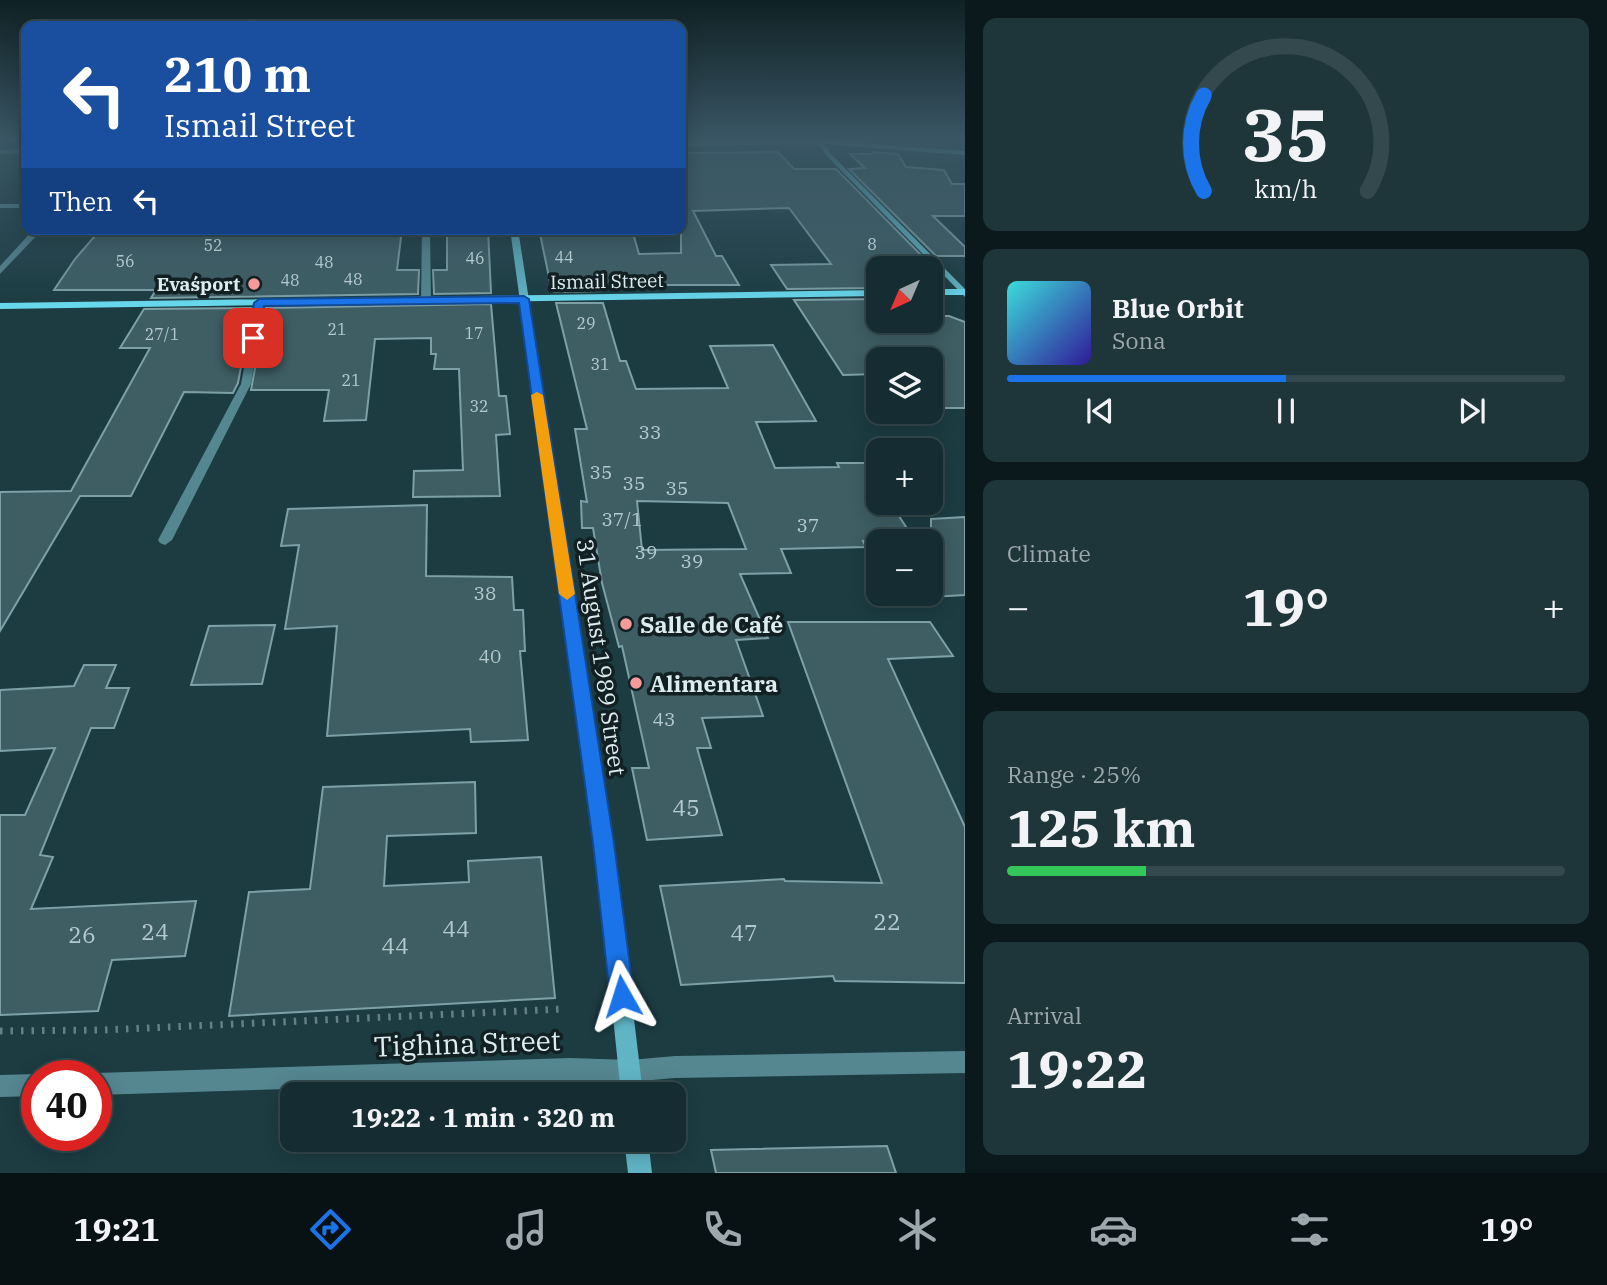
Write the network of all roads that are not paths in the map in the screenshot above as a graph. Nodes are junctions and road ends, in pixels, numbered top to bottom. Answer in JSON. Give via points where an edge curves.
{"nodes":[{"id":1,"x":869,"y":195,"type":"edge"},
{"id":2,"x":0,"y":206,"type":"edge"},
{"id":3,"x":21,"y":206,"type":"edge"},
{"id":4,"x":33,"y":235,"type":"edge"},
{"id":5,"x":426,"y":235,"type":"edge"},
{"id":6,"x":515,"y":235,"type":"edge"},
{"id":7,"x":0,"y":271,"type":"edge"},
{"id":8,"x":943,"y":292,"type":"edge"},
{"id":9,"x":866,"y":293,"type":"edge"},
{"id":10,"x":964,"y":293,"type":"edge"},
{"id":11,"x":524,"y":299,"type":"junction"},
{"id":12,"x":426,"y":301,"type":"junction"},
{"id":13,"x":259,"y":303,"type":"junction"},
{"id":14,"x":0,"y":306,"type":"edge"},
{"id":15,"x":165,"y":540,"type":"dead end"},
{"id":16,"x":965,"y":1062,"type":"edge"},
{"id":17,"x":630,"y":1071,"type":"junction"},
{"id":18,"x":631,"y":1082,"type":"edge"},
{"id":19,"x":112,"y":1083,"type":"edge"},
{"id":20,"x":0,"y":1086,"type":"edge"},
{"id":21,"x":21,"y":1086,"type":"edge"},
{"id":22,"x":638,"y":1152,"type":"edge"},
{"id":23,"x":640,"y":1173,"type":"edge"}],
"edges":[{"from":1,"to":10,"type":"street"},
{"from":2,"to":3,"type":"street"},
{"from":4,"to":7,"type":"street"},
{"from":5,"to":12,"type":"street"},
{"from":6,"to":11,"type":"street","name":"31 August 1989 Street"},
{"from":8,"to":10,"type":"main road"},
{"from":9,"to":11,"type":"main road","name":"Ismail Street"},
{"from":11,"to":12,"type":"main road","name":"Ismail Street"},
{"from":11,"to":17,"type":"street","name":"31 August 1989 Street","via":[[604,843]]},
{"from":12,"to":13,"type":"main road","name":"Ismail Street"},
{"from":13,"to":14,"type":"main road","name":"Ismail Street"},
{"from":13,"to":15,"type":"street","via":[[246,384]]},
{"from":16,"to":17,"type":"street","name":"Tighina Street"},
{"from":17,"to":18,"type":"street","name":"31 August 1989 Street"},
{"from":17,"to":19,"type":"street","name":"Tighina Street"},
{"from":20,"to":21,"type":"street"},
{"from":22,"to":23,"type":"street"}]}
